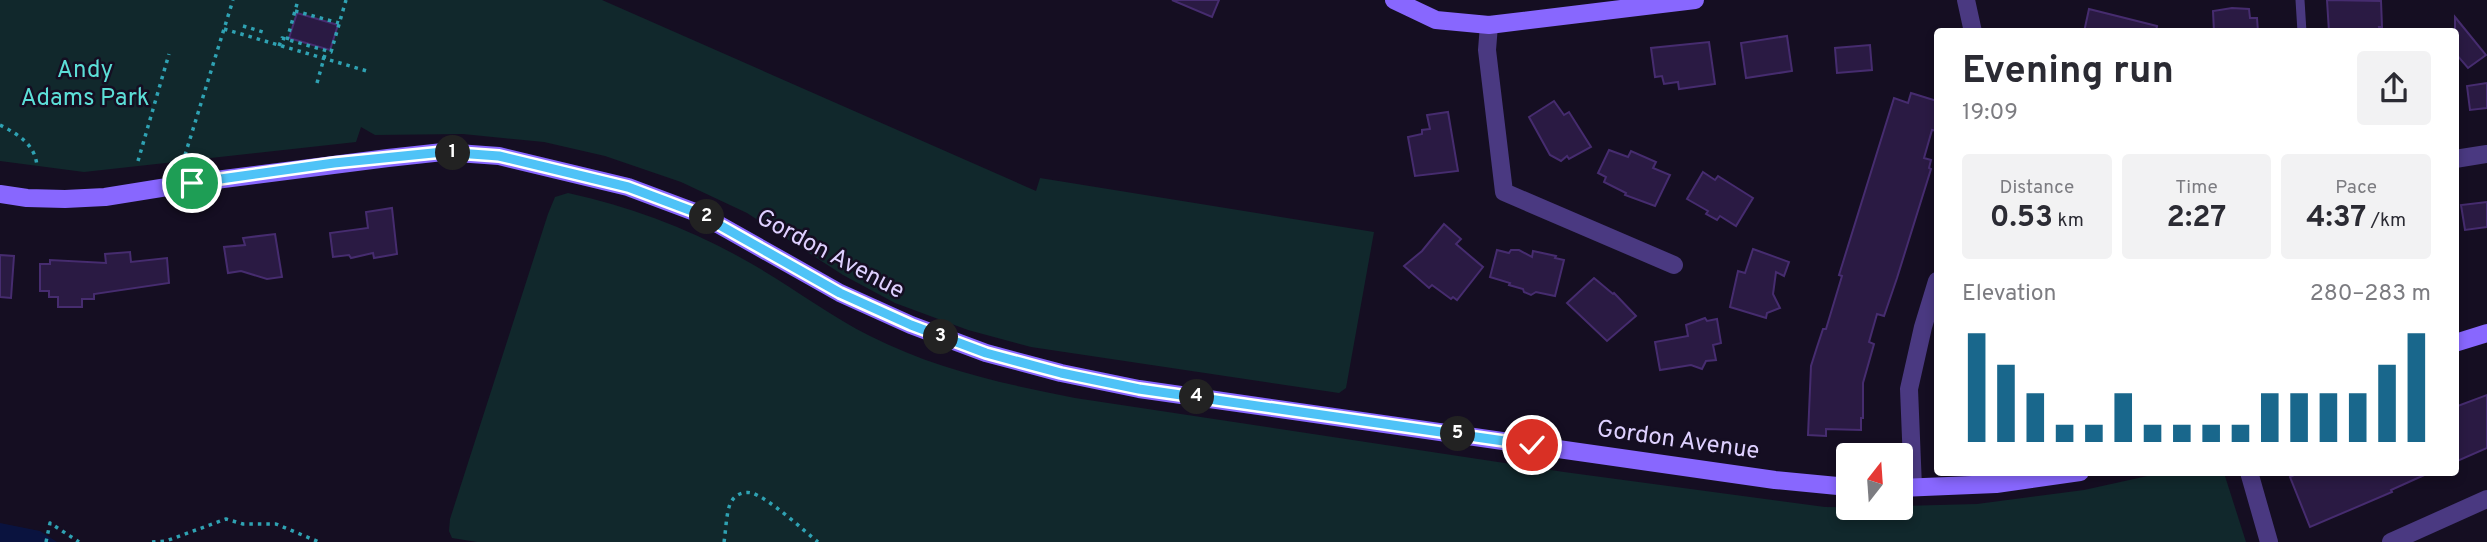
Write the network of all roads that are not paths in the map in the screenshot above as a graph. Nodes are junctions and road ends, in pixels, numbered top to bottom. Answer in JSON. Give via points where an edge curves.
{"nodes":[{"id":1,"x":1394,"y":0,"type":"edge"},
{"id":2,"x":1695,"y":0,"type":"edge"},
{"id":3,"x":1966,"y":0,"type":"edge"},
{"id":4,"x":2300,"y":0,"type":"edge"},
{"id":5,"x":1489,"y":25,"type":"junction"},
{"id":6,"x":1972,"y":28,"type":"edge"},
{"id":7,"x":2302,"y":28,"type":"edge"},
{"id":8,"x":2487,"y":155,"type":"edge"},
{"id":9,"x":2459,"y":158,"type":"edge"},
{"id":10,"x":0,"y":194,"type":"edge"},
{"id":11,"x":1674,"y":265,"type":"dead end"},
{"id":12,"x":1934,"y":301,"type":"edge"},
{"id":13,"x":1930,"y":328,"type":"edge"},
{"id":14,"x":2487,"y":333,"type":"edge"},
{"id":15,"x":2459,"y":342,"type":"edge"},
{"id":16,"x":1908,"y":443,"type":"edge"},
{"id":17,"x":2052,"y":476,"type":"edge"},
{"id":18,"x":2250,"y":476,"type":"edge"},
{"id":19,"x":1836,"y":486,"type":"edge"},
{"id":20,"x":1913,"y":487,"type":"edge"},
{"id":21,"x":2487,"y":499,"type":"edge"},
{"id":22,"x":2269,"y":542,"type":"edge"},
{"id":23,"x":2391,"y":542,"type":"edge"}],
"edges":[{"from":1,"to":5,"type":"main road","via":[[1436,20]]},
{"from":2,"to":5,"type":"main road"},
{"from":3,"to":6,"type":"street"},
{"from":4,"to":7,"type":"lane"},
{"from":5,"to":11,"type":"street","via":[[1487,50],[1504,192]]},
{"from":8,"to":9,"type":"street"},
{"from":10,"to":19,"type":"main road","name":"Gordon Avenue","via":[[40,199],[105,197],[361,160],[443,152],[499,156],[628,187],[700,214],[840,293],[911,325],[986,353],[1061,373],[1139,389]]},
{"from":12,"to":13,"type":"street"},
{"from":13,"to":16,"type":"street","via":[[1909,389]]},
{"from":14,"to":15,"type":"main road"},
{"from":17,"to":20,"type":"main road","via":[[1996,484]]},
{"from":18,"to":22,"type":"street"},
{"from":21,"to":23,"type":"street"}]}
